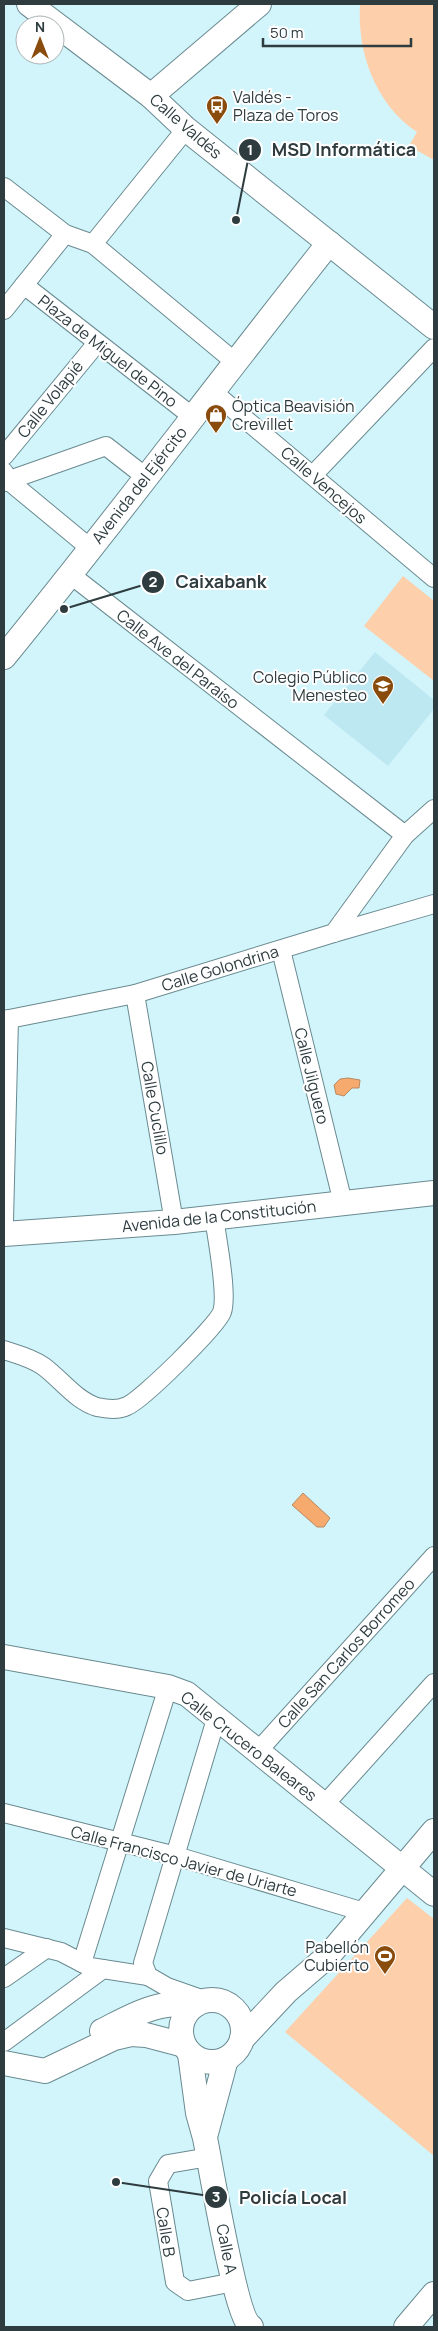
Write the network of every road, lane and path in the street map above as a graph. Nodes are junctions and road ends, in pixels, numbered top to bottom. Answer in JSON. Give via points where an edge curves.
{"nodes":[{"id":1,"x":29,"y":4,"type":"edge"},
{"id":2,"x":259,"y":4,"type":"edge"},
{"id":3,"x":151,"y":96,"type":"junction"},
{"id":4,"x":186,"y":129,"type":"junction"},
{"id":5,"x":4,"y":187,"type":"edge"},
{"id":6,"x":64,"y":234,"type":"junction"},
{"id":7,"x":329,"y":242,"type":"junction"},
{"id":8,"x":93,"y":244,"type":"junction"},
{"id":9,"x":24,"y":286,"type":"junction"},
{"id":10,"x":4,"y":310,"type":"edge"},
{"id":11,"x":434,"y":327,"type":"edge"},
{"id":12,"x":97,"y":342,"type":"junction"},
{"id":13,"x":434,"y":348,"type":"edge"},
{"id":14,"x":235,"y":362,"type":"junction"},
{"id":15,"x":213,"y":392,"type":"junction"},
{"id":16,"x":192,"y":417,"type":"junction"},
{"id":17,"x":4,"y":456,"type":"edge"},
{"id":18,"x":313,"y":475,"type":"junction"},
{"id":19,"x":5,"y":478,"type":"edge"},
{"id":20,"x":147,"y":478,"type":"junction"},
{"id":21,"x":90,"y":548,"type":"junction"},
{"id":22,"x":71,"y":575,"type":"junction"},
{"id":23,"x":434,"y":578,"type":"edge"},
{"id":24,"x":4,"y":657,"type":"edge"},
{"id":25,"x":434,"y":809,"type":"edge"},
{"id":26,"x":405,"y":836,"type":"junction"},
{"id":27,"x":434,"y":904,"type":"edge"},
{"id":28,"x":334,"y":933,"type":"junction"},
{"id":29,"x":281,"y":950,"type":"junction"},
{"id":30,"x":135,"y":994,"type":"junction"},
{"id":31,"x":6,"y":1020,"type":"edge"},
{"id":32,"x":434,"y":1193,"type":"edge"},
{"id":33,"x":343,"y":1202,"type":"junction"},
{"id":34,"x":214,"y":1218,"type":"junction"},
{"id":35,"x":4,"y":1221,"type":"edge"},
{"id":36,"x":174,"y":1222,"type":"junction"},
{"id":37,"x":4,"y":1234,"type":"edge"},
{"id":38,"x":4,"y":1350,"type":"edge"},
{"id":39,"x":434,"y":1556,"type":"edge"},
{"id":40,"x":4,"y":1657,"type":"edge"},
{"id":41,"x":434,"y":1683,"type":"edge"},
{"id":42,"x":168,"y":1687,"type":"junction"},
{"id":43,"x":216,"y":1719,"type":"junction"},
{"id":44,"x":258,"y":1751,"type":"junction"},
{"id":45,"x":325,"y":1804,"type":"junction"},
{"id":46,"x":4,"y":1813,"type":"edge"},
{"id":47,"x":434,"y":1831,"type":"edge"},
{"id":48,"x":176,"y":1856,"type":"junction"},
{"id":49,"x":402,"y":1868,"type":"junction"},
{"id":50,"x":434,"y":1894,"type":"edge"},
{"id":51,"x":364,"y":1912,"type":"junction"},
{"id":52,"x":4,"y":1938,"type":"edge"},
{"id":53,"x":47,"y":1948,"type":"junction"},
{"id":54,"x":82,"y":1963,"type":"junction"},
{"id":55,"x":103,"y":1969,"type":"junction"},
{"id":56,"x":148,"y":1976,"type":"junction"},
{"id":57,"x":4,"y":1978,"type":"edge"},
{"id":58,"x":286,"y":1992,"type":"junction"},
{"id":59,"x":200,"y":2003,"type":"junction"},
{"id":60,"x":235,"y":2011,"type":"junction"},
{"id":61,"x":242,"y":2040,"type":"junction"},
{"id":62,"x":4,"y":2042,"type":"edge"},
{"id":63,"x":187,"y":2050,"type":"junction"},
{"id":64,"x":226,"y":2060,"type":"junction"},
{"id":65,"x":4,"y":2063,"type":"edge"},
{"id":66,"x":45,"y":2071,"type":"junction"},
{"id":67,"x":207,"y":2147,"type":"junction"},
{"id":68,"x":234,"y":2282,"type":"junction"},
{"id":69,"x":434,"y":2294,"type":"edge"},
{"id":70,"x":251,"y":2327,"type":"edge"},
{"id":71,"x":406,"y":2327,"type":"edge"}],
"edges":[{"from":1,"to":3,"type":"street","name":"Calle Valdés"},
{"from":2,"to":3,"type":"street"},
{"from":3,"to":4,"type":"street","name":"Calle Valdés"},
{"from":4,"to":7,"type":"street","name":"Calle Valdés"},
{"from":4,"to":8,"type":"street"},
{"from":5,"to":6,"type":"street"},
{"from":6,"to":8,"type":"street"},
{"from":6,"to":9,"type":"street"},
{"from":7,"to":11,"type":"street","name":"Calle Valdés"},
{"from":7,"to":14,"type":"street","name":"Avenida del Ejército"},
{"from":8,"to":14,"type":"street"},
{"from":9,"to":10,"type":"street"},
{"from":9,"to":12,"type":"street","name":"Plaza de Miguel de Pino"},
{"from":12,"to":16,"type":"street","name":"Plaza de Miguel de Pino"},
{"from":12,"to":17,"type":"street","name":"Calle Volapié"},
{"from":13,"to":18,"type":"street"},
{"from":14,"to":15,"type":"street","name":"Avenida del Ejército"},
{"from":15,"to":16,"type":"street","name":"Avenida del Ejército"},
{"from":15,"to":18,"type":"street","name":"Calle Vencejos"},
{"from":16,"to":20,"type":"street","name":"Avenida del Ejército"},
{"from":18,"to":23,"type":"street","name":"Calle Vencejos"},
{"from":19,"to":20,"type":"street","via":[[106,446]]},
{"from":19,"to":21,"type":"street"},
{"from":20,"to":21,"type":"street","name":"Avenida del Ejército"},
{"from":21,"to":22,"type":"street","name":"Avenida del Ejército"},
{"from":22,"to":24,"type":"street","name":"Avenida del Ejército"},
{"from":22,"to":26,"type":"street","name":"Calle Ave del Paraíso"},
{"from":25,"to":26,"type":"street"},
{"from":26,"to":28,"type":"street"},
{"from":27,"to":28,"type":"street","name":"Calle Golondrina"},
{"from":28,"to":29,"type":"street","name":"Calle Golondrina"},
{"from":29,"to":30,"type":"street","name":"Calle Golondrina"},
{"from":29,"to":33,"type":"street","name":"Calle Jilguero"},
{"from":30,"to":31,"type":"street","name":"Calle Golondrina"},
{"from":30,"to":36,"type":"street","name":"Calle Cuclillo"},
{"from":31,"to":35,"type":"street"},
{"from":32,"to":33,"type":"street","name":"Avenida de la Constitución"},
{"from":33,"to":34,"type":"street","name":"Avenida de la Constitución"},
{"from":34,"to":36,"type":"street","name":"Avenida de la Constitución"},
{"from":34,"to":38,"type":"street","via":[[224,1294],[222,1312],[214,1326],[128,1406],[113,1409],[80,1399],[41,1364]]},
{"from":36,"to":37,"type":"street","name":"Avenida de la Constitución"},
{"from":39,"to":44,"type":"street","name":"Calle San Carlos Borromeo"},
{"from":40,"to":42,"type":"street","name":"Calle Crucero Baleares"},
{"from":41,"to":45,"type":"street"},
{"from":42,"to":43,"type":"street","name":"Calle Crucero Baleares","via":[[187,1694]]},
{"from":42,"to":54,"type":"street"},
{"from":43,"to":44,"type":"street","name":"Calle Crucero Baleares"},
{"from":43,"to":48,"type":"street"},
{"from":44,"to":45,"type":"street","name":"Calle Crucero Baleares"},
{"from":45,"to":49,"type":"street","name":"Calle Crucero Baleares"},
{"from":46,"to":48,"type":"street","name":"Calle Francisco Javier de Uriarte"},
{"from":47,"to":49,"type":"street"},
{"from":48,"to":51,"type":"street","name":"Calle Francisco Javier de Uriarte"},
{"from":48,"to":56,"type":"street","via":[[143,1963]]},
{"from":49,"to":50,"type":"street","name":"Calle Crucero Baleares"},
{"from":49,"to":51,"type":"street"},
{"from":51,"to":58,"type":"street","via":[[329,1955]]},
{"from":52,"to":53,"type":"street"},
{"from":53,"to":54,"type":"street"},
{"from":53,"to":57,"type":"street"},
{"from":54,"to":55,"type":"street"},
{"from":55,"to":56,"type":"street"},
{"from":55,"to":62,"type":"street"},
{"from":56,"to":59,"type":"street"},
{"from":58,"to":60,"type":"street"},
{"from":58,"to":61,"type":"street"},
{"from":59,"to":60,"type":"street","via":[[222,2002]]},
{"from":59,"to":63,"type":"street","via":[[183,2019],[181,2036]]},
{"from":59,"to":66,"type":"street","via":[[155,2006],[96,2034]]},
{"from":60,"to":61,"type":"street","via":[[242,2024]]},
{"from":61,"to":64,"type":"street"},
{"from":63,"to":64,"type":"street","via":[[207,2062]]},
{"from":63,"to":66,"type":"street","via":[[146,2035],[131,2034],[114,2038]]},
{"from":63,"to":67,"type":"street","name":"Calle A"},
{"from":64,"to":67,"type":"street","name":"Calle A"},
{"from":65,"to":66,"type":"street"},
{"from":67,"to":68,"type":"street","name":"Calle A"},
{"from":67,"to":68,"type":"street","name":"Calle B","via":[[168,2164],[158,2181],[174,2282],[188,2291]]},
{"from":68,"to":70,"type":"street","name":"Calle A","via":[[246,2323]]},
{"from":69,"to":71,"type":"street"}]}
